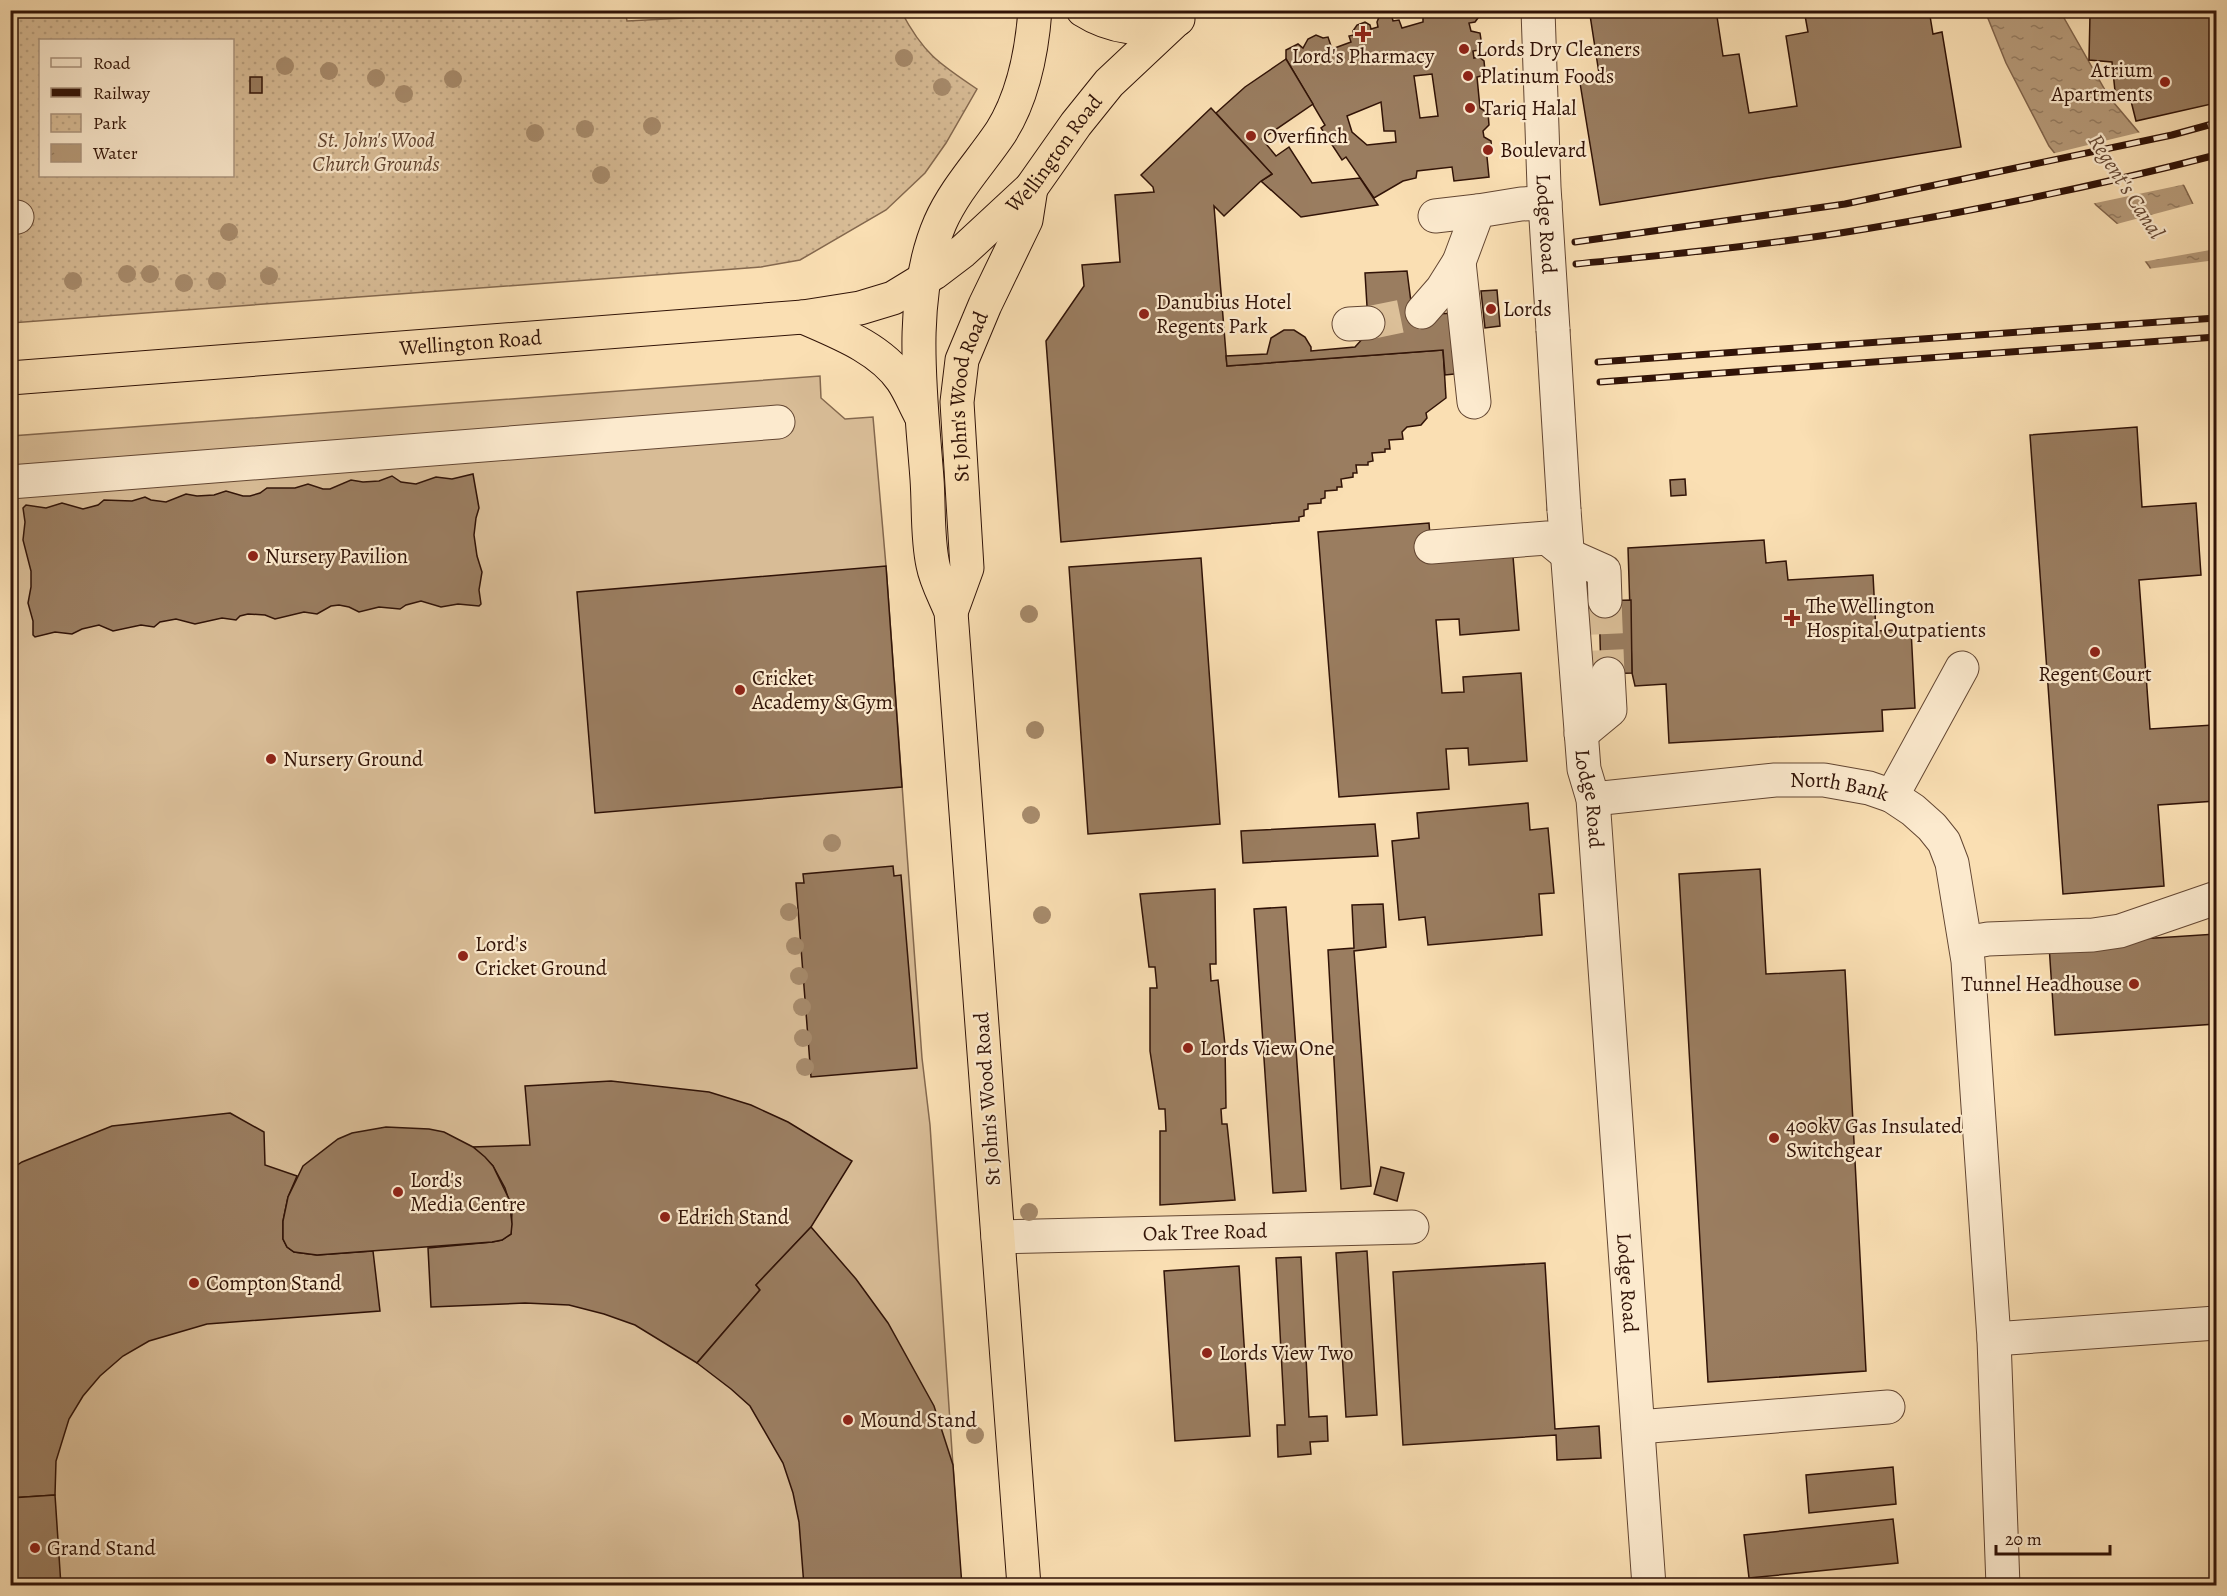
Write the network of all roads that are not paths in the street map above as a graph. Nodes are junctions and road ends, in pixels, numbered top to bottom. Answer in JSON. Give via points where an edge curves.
{"nodes":[{"id":1,"x":1035,"y":10,"type":"edge"},
{"id":2,"x":1083,"y":10,"type":"edge"},
{"id":3,"x":1538,"y":10,"type":"edge"},
{"id":4,"x":1183,"y":16,"type":"edge"},
{"id":5,"x":1031,"y":188,"type":"junction"},
{"id":6,"x":1545,"y":203,"type":"junction"},
{"id":7,"x":1478,"y":211,"type":"junction"},
{"id":8,"x":1435,"y":216,"type":"dead end"},
{"id":9,"x":1459,"y":262,"type":"junction"},
{"id":10,"x":924,"y":279,"type":"junction"},
{"id":11,"x":1422,"y":312,"type":"tunnel mouth"},
{"id":12,"x":803,"y":317,"type":"junction"},
{"id":13,"x":10,"y":378,"type":"edge"},
{"id":14,"x":1474,"y":402,"type":"dead end"},
{"id":15,"x":922,"y":417,"type":"junction"},
{"id":16,"x":778,"y":422,"type":"dead end"},
{"id":17,"x":10,"y":482,"type":"edge"},
{"id":18,"x":1431,"y":547,"type":"dead end"},
{"id":19,"x":1568,"y":555,"type":"junction"},
{"id":20,"x":1605,"y":601,"type":"tunnel mouth"},
{"id":21,"x":951,"y":612,"type":"junction"},
{"id":22,"x":1962,"y":668,"type":"dead end"},
{"id":23,"x":1608,"y":674,"type":"tunnel mouth"},
{"id":24,"x":1581,"y":734,"type":"junction"},
{"id":25,"x":1892,"y":796,"type":"junction"},
{"id":26,"x":1593,"y":799,"type":"junction"},
{"id":27,"x":2217,"y":898,"type":"edge"},
{"id":28,"x":1967,"y":952,"type":"junction"},
{"id":29,"x":1412,"y":1227,"type":"dead end"},
{"id":30,"x":998,"y":1237,"type":"junction"},
{"id":31,"x":2217,"y":1323,"type":"edge"},
{"id":32,"x":1994,"y":1339,"type":"junction"},
{"id":33,"x":1888,"y":1407,"type":"dead end"},
{"id":34,"x":1638,"y":1427,"type":"junction"},
{"id":35,"x":1024,"y":1586,"type":"edge"},
{"id":36,"x":1649,"y":1586,"type":"edge"},
{"id":37,"x":2003,"y":1586,"type":"edge"}],
"edges":[{"from":1,"to":10,"type":"highway","via":[[1015,104],[942,220]]},
{"from":2,"to":4,"type":"highway","via":[[1096,19],[1130,27],[1153,26]]},
{"from":3,"to":6,"type":"street","name":"Lodge Road"},
{"from":4,"to":5,"type":"highway","name":"Wellington Road","via":[[1109,83]]},
{"from":5,"to":10,"type":"highway","name":"Wellington Road","via":[[963,251]]},
{"from":5,"to":21,"type":"highway","name":"St John's Wood Road","via":[[1026,220],[962,360],[957,402],[967,568]]},
{"from":6,"to":7,"type":"street"},
{"from":6,"to":19,"type":"street","name":"Lodge Road","bridge":true},
{"from":7,"to":8,"type":"street"},
{"from":7,"to":9,"type":"street"},
{"from":9,"to":11,"type":"street"},
{"from":9,"to":14,"type":"street"},
{"from":10,"to":12,"type":"highway","name":"Wellington Road","via":[[880,303]]},
{"from":10,"to":15,"type":"highway","name":"St John's Wood Road"},
{"from":12,"to":13,"type":"highway","name":"Wellington Road"},
{"from":12,"to":15,"type":"highway","via":[[882,358],[902,380]]},
{"from":15,"to":21,"type":"highway","name":"St John's Wood Road","via":[[933,566]]},
{"from":16,"to":17,"type":"street"},
{"from":18,"to":19,"type":"street","via":[[1547,538]]},
{"from":19,"to":20,"type":"street","via":[[1604,571]]},
{"from":19,"to":24,"type":"street","name":"Lodge Road"},
{"from":21,"to":30,"type":"highway","name":"St John's Wood Road"},
{"from":22,"to":25,"type":"street"},
{"from":23,"to":24,"type":"street","via":[[1610,710]]},
{"from":24,"to":26,"type":"street","name":"Lodge Road","via":[[1584,769]]},
{"from":25,"to":26,"type":"street","name":"North Bank","via":[[1847,783],[1803,779]]},
{"from":25,"to":28,"type":"street","name":"North Bank","via":[[1913,810],[1944,842],[1952,863]]},
{"from":26,"to":34,"type":"street","name":"Lodge Road"},
{"from":27,"to":28,"type":"street","via":[[2120,932],[1988,939]]},
{"from":28,"to":32,"type":"street","name":"North Bank"},
{"from":29,"to":30,"type":"street","name":"Oak Tree Road"},
{"from":30,"to":35,"type":"highway","name":"St John's Wood Road"},
{"from":31,"to":32,"type":"street"},
{"from":32,"to":37,"type":"street","name":"North Bank"},
{"from":33,"to":34,"type":"street"},
{"from":34,"to":36,"type":"street","name":"Lodge Road"}]}
